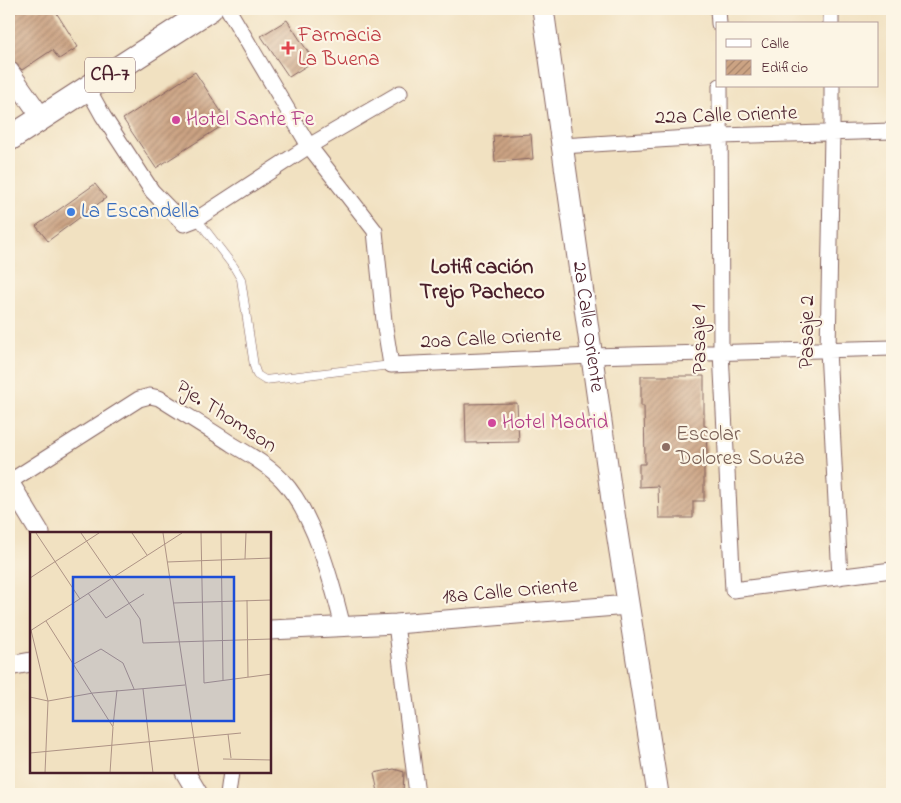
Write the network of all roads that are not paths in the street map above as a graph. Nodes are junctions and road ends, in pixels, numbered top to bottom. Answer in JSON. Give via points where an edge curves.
{"nodes":[{"id":1,"x":210,"y":9,"type":"edge"},
{"id":2,"x":228,"y":9,"type":"edge"},
{"id":3,"x":543,"y":9,"type":"edge"},
{"id":4,"x":718,"y":9,"type":"edge"},
{"id":5,"x":831,"y":9,"type":"edge"},
{"id":6,"x":718,"y":22,"type":"edge"},
{"id":7,"x":831,"y":22,"type":"edge"},
{"id":8,"x":9,"y":71,"type":"edge"},
{"id":9,"x":720,"y":88,"type":"edge"},
{"id":10,"x":832,"y":88,"type":"edge"},
{"id":11,"x":88,"y":89,"type":"junction"},
{"id":12,"x":400,"y":94,"type":"dead end"},
{"id":13,"x":42,"y":118,"type":"junction"},
{"id":14,"x":892,"y":131,"type":"edge"},
{"id":15,"x":832,"y":133,"type":"junction"},
{"id":16,"x":721,"y":136,"type":"junction"},
{"id":17,"x":9,"y":139,"type":"edge"},
{"id":18,"x":309,"y":146,"type":"junction"},
{"id":19,"x":562,"y":146,"type":"junction"},
{"id":20,"x":196,"y":219,"type":"junction"},
{"id":21,"x":892,"y":348,"type":"edge"},
{"id":22,"x":828,"y":350,"type":"junction"},
{"id":23,"x":721,"y":352,"type":"junction"},
{"id":24,"x":592,"y":356,"type":"junction"},
{"id":25,"x":391,"y":365,"type":"junction"},
{"id":26,"x":9,"y":482,"type":"edge"},
{"id":27,"x":39,"y":532,"type":"edge"},
{"id":28,"x":892,"y":570,"type":"edge"},
{"id":29,"x":840,"y":577,"type":"junction"},
{"id":30,"x":628,"y":605,"type":"junction"},
{"id":31,"x":396,"y":624,"type":"junction"},
{"id":32,"x":343,"y":626,"type":"junction"},
{"id":33,"x":271,"y":630,"type":"edge"},
{"id":34,"x":30,"y":662,"type":"edge"},
{"id":35,"x":9,"y":666,"type":"edge"},
{"id":36,"x":186,"y":773,"type":"edge"},
{"id":37,"x":231,"y":773,"type":"edge"},
{"id":38,"x":198,"y":794,"type":"edge"},
{"id":39,"x":228,"y":794,"type":"edge"},
{"id":40,"x":417,"y":794,"type":"edge"},
{"id":41,"x":658,"y":794,"type":"edge"}],
"edges":[{"from":1,"to":11,"type":"main road","number":"CA-7"},
{"from":2,"to":18,"type":"street"},
{"from":3,"to":19,"type":"main road","name":"2a Calle Oriente"},
{"from":4,"to":6,"type":"street"},
{"from":5,"to":7,"type":"street"},
{"from":8,"to":13,"type":"street"},
{"from":9,"to":16,"type":"street","name":"Pasaje 1"},
{"from":10,"to":15,"type":"street","name":"Pasaje 2"},
{"from":11,"to":13,"type":"main road","number":"CA-7"},
{"from":11,"to":20,"type":"street","via":[[152,191],[184,224]]},
{"from":12,"to":18,"type":"street"},
{"from":13,"to":17,"type":"main road","number":"CA-7"},
{"from":14,"to":15,"type":"street","name":"22a Calle Oriente"},
{"from":15,"to":16,"type":"street","name":"22a Calle Oriente"},
{"from":15,"to":22,"type":"street","name":"Pasaje 2"},
{"from":16,"to":19,"type":"street","name":"22a Calle Oriente"},
{"from":16,"to":23,"type":"street","name":"Pasaje 1"},
{"from":18,"to":20,"type":"street"},
{"from":18,"to":25,"type":"street","via":[[374,231]]},
{"from":19,"to":24,"type":"main road","name":"2a Calle Oriente"},
{"from":20,"to":25,"type":"lane","via":[[241,279],[257,375],[265,380]]},
{"from":21,"to":22,"type":"street","name":"20a Calle Oriente"},
{"from":22,"to":23,"type":"street","name":"20a Calle Oriente"},
{"from":22,"to":29,"type":"street","name":"Pasaje 2"},
{"from":23,"to":24,"type":"street","name":"20a Calle Oriente"},
{"from":23,"to":29,"type":"street","name":"Pasaje 1","via":[[733,590]]},
{"from":24,"to":25,"type":"street","name":"20a Calle Oriente"},
{"from":24,"to":30,"type":"main road","name":"2a Calle Oriente"},
{"from":26,"to":27,"type":"street"},
{"from":26,"to":32,"type":"street","name":"Pje. Thomson","via":[[140,399],[159,398],[259,461],[282,480],[316,537]]},
{"from":28,"to":29,"type":"street"},
{"from":30,"to":31,"type":"street","name":"18a Calle Oriente"},
{"from":30,"to":41,"type":"main road","name":"2a Calle Oriente"},
{"from":31,"to":32,"type":"street","name":"18a Calle Oriente"},
{"from":31,"to":40,"type":"street"},
{"from":32,"to":33,"type":"street","name":"18a Calle Oriente"},
{"from":34,"to":35,"type":"street"},
{"from":36,"to":38,"type":"street"},
{"from":37,"to":39,"type":"street"}]}
